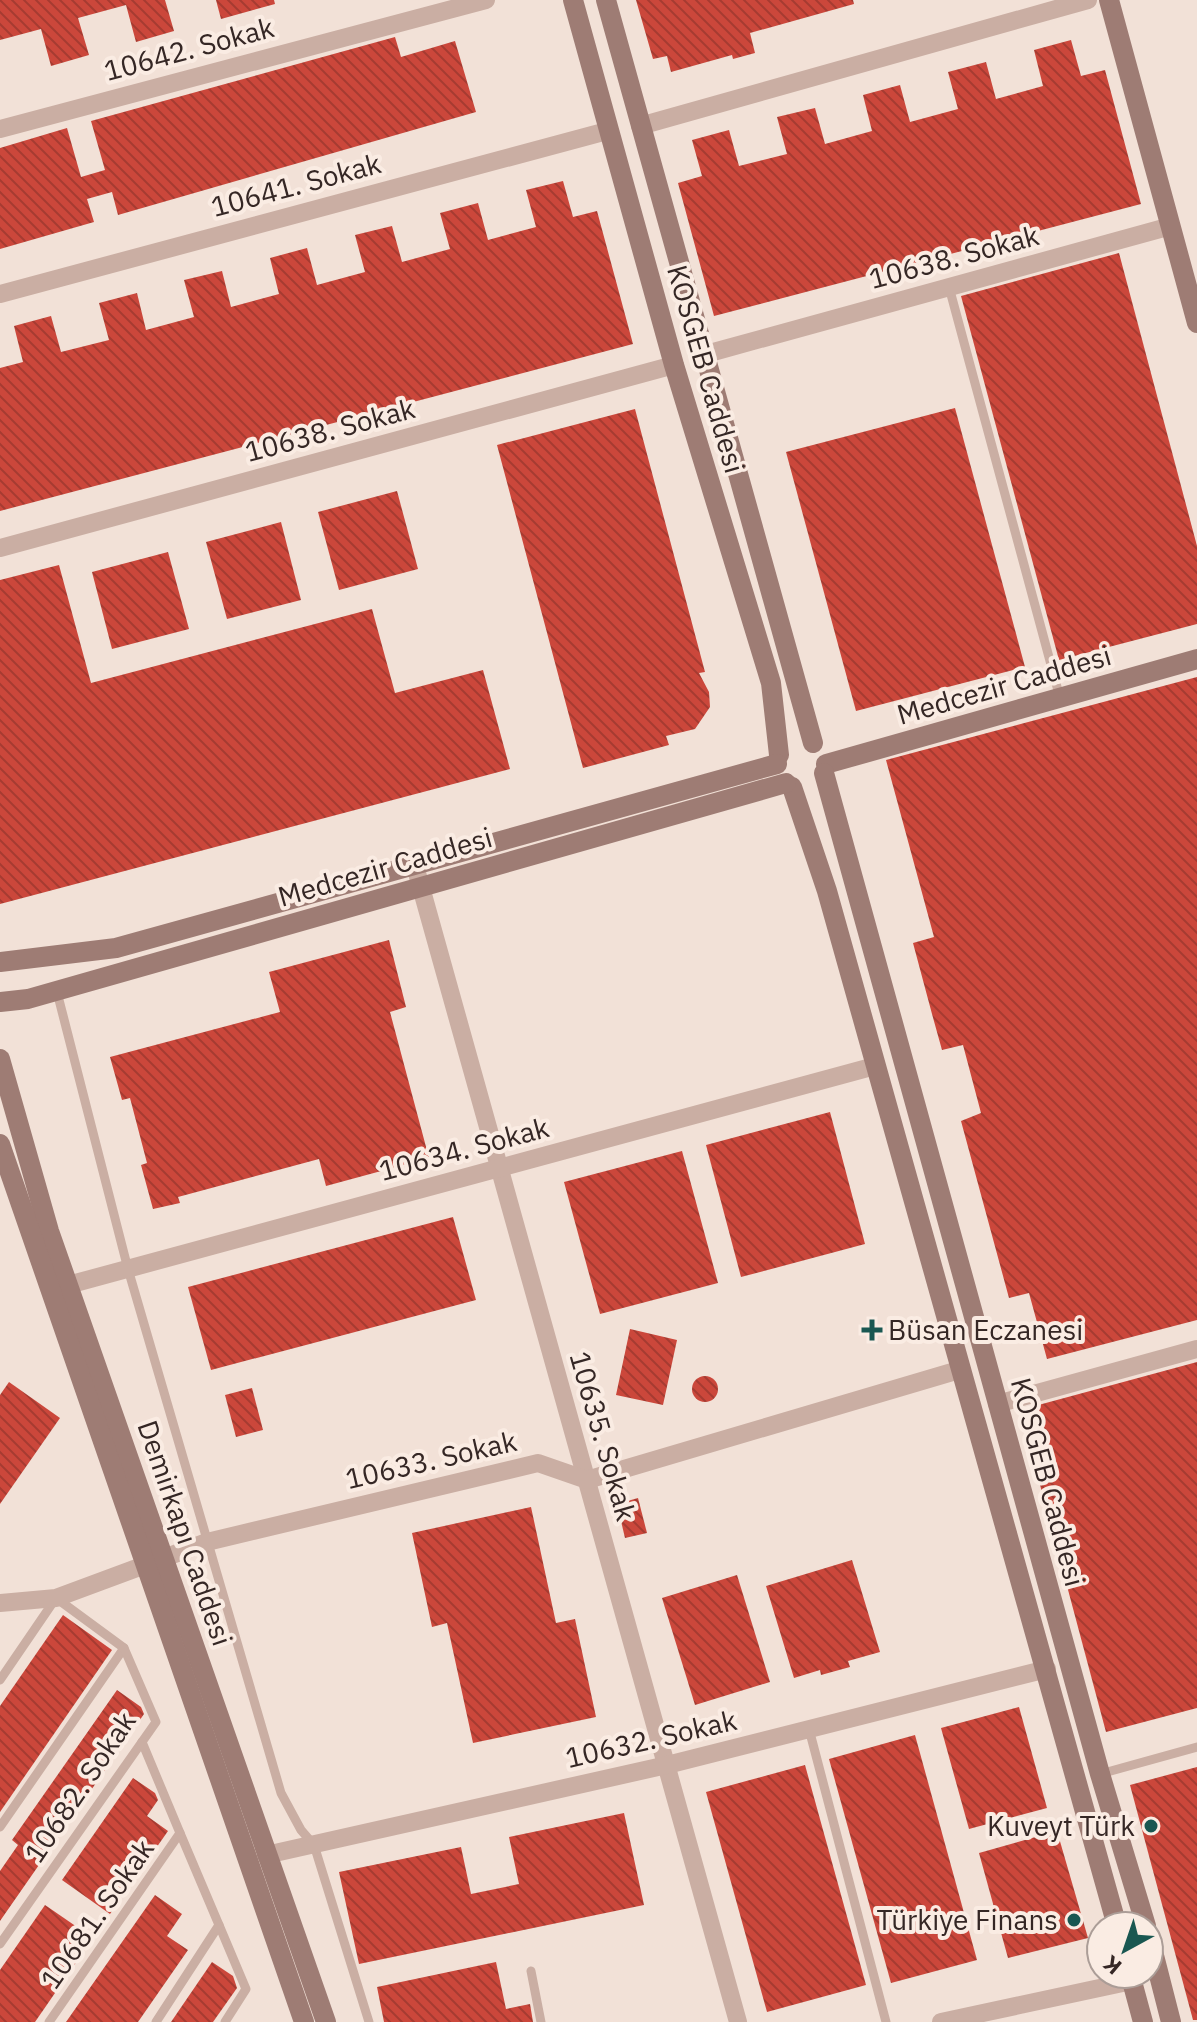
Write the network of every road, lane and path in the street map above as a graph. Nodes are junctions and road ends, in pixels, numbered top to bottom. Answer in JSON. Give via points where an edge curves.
{"nodes":[{"id":1,"x":486,"y":0,"type":"edge"},
{"id":2,"x":573,"y":0,"type":"edge"},
{"id":3,"x":606,"y":0,"type":"edge"},
{"id":4,"x":1088,"y":0,"type":"edge"},
{"id":5,"x":1109,"y":0,"type":"edge"},
{"id":6,"x":640,"y":126,"type":"junction"},
{"id":7,"x":0,"y":129,"type":"edge"},
{"id":8,"x":607,"y":131,"type":"junction"},
{"id":9,"x":1171,"y":226,"type":"junction"},
{"id":10,"x":949,"y":287,"type":"junction"},
{"id":11,"x":0,"y":294,"type":"edge"},
{"id":12,"x":1197,"y":323,"type":"edge"},
{"id":13,"x":706,"y":354,"type":"junction"},
{"id":14,"x":674,"y":365,"type":"junction"},
{"id":15,"x":0,"y":548,"type":"edge"},
{"id":16,"x":1197,"y":659,"type":"edge"},
{"id":17,"x":1060,"y":698,"type":"junction"},
{"id":18,"x":813,"y":743,"type":"junction"},
{"id":19,"x":778,"y":759,"type":"junction"},
{"id":20,"x":825,"y":769,"type":"junction"},
{"id":21,"x":789,"y":785,"type":"junction"},
{"id":22,"x":414,"y":864,"type":"junction"},
{"id":23,"x":420,"y":887,"type":"junction"},
{"id":24,"x":0,"y":962,"type":"edge"},
{"id":25,"x":57,"y":989,"type":"junction"},
{"id":26,"x":0,"y":1002,"type":"edge"},
{"id":27,"x":0,"y":1059,"type":"edge"},
{"id":28,"x":875,"y":1066,"type":"junction"},
{"id":29,"x":0,"y":1144,"type":"edge"},
{"id":30,"x":499,"y":1168,"type":"junction"},
{"id":31,"x":128,"y":1269,"type":"junction"},
{"id":32,"x":68,"y":1285,"type":"junction"},
{"id":33,"x":1197,"y":1349,"type":"edge"},
{"id":34,"x":959,"y":1370,"type":"junction"},
{"id":35,"x":997,"y":1404,"type":"junction"},
{"id":36,"x":587,"y":1480,"type":"junction"},
{"id":37,"x":207,"y":1542,"type":"junction"},
{"id":38,"x":154,"y":1564,"type":"junction"},
{"id":39,"x":56,"y":1598,"type":"junction"},
{"id":40,"x":0,"y":1603,"type":"edge"},
{"id":41,"x":124,"y":1648,"type":"junction"},
{"id":42,"x":1047,"y":1669,"type":"junction"},
{"id":43,"x":0,"y":1680,"type":"edge"},
{"id":44,"x":809,"y":1729,"type":"junction"},
{"id":45,"x":142,"y":1742,"type":"junction"},
{"id":46,"x":1197,"y":1747,"type":"edge"},
{"id":47,"x":667,"y":1765,"type":"junction"},
{"id":48,"x":1100,"y":1774,"type":"junction"},
{"id":49,"x":0,"y":1827,"type":"edge"},
{"id":50,"x":180,"y":1833,"type":"junction"},
{"id":51,"x":314,"y":1845,"type":"junction"},
{"id":52,"x":266,"y":1855,"type":"junction"},
{"id":53,"x":1113,"y":1910,"type":"edge"},
{"id":54,"x":1141,"y":1910,"type":"edge"},
{"id":55,"x":219,"y":1925,"type":"junction"},
{"id":56,"x":0,"y":1944,"type":"edge"},
{"id":57,"x":531,"y":1971,"type":"dead end"},
{"id":58,"x":1085,"y":1989,"type":"edge"},
{"id":59,"x":1134,"y":1990,"type":"edge"},
{"id":60,"x":1163,"y":1990,"type":"edge"},
{"id":61,"x":49,"y":2022,"type":"edge"},
{"id":62,"x":156,"y":2022,"type":"edge"},
{"id":63,"x":225,"y":2022,"type":"edge"},
{"id":64,"x":304,"y":2022,"type":"edge"},
{"id":65,"x":326,"y":2022,"type":"edge"},
{"id":66,"x":369,"y":2022,"type":"edge"},
{"id":67,"x":541,"y":2022,"type":"edge"},
{"id":68,"x":738,"y":2022,"type":"edge"},
{"id":69,"x":886,"y":2022,"type":"edge"},
{"id":70,"x":941,"y":2022,"type":"edge"},
{"id":71,"x":1143,"y":2022,"type":"edge"},
{"id":72,"x":1171,"y":2022,"type":"edge"}],
"edges":[{"from":1,"to":7,"type":"street","name":"10642. Sokak"},
{"from":2,"to":8,"type":"street","name":"KOSGEB Caddesi"},
{"from":3,"to":6,"type":"street","name":"KOSGEB Caddesi"},
{"from":4,"to":6,"type":"street"},
{"from":5,"to":9,"type":"street"},
{"from":6,"to":13,"type":"street","name":"KOSGEB Caddesi"},
{"from":8,"to":11,"type":"street","name":"10641. Sokak"},
{"from":8,"to":14,"type":"street","name":"KOSGEB Caddesi"},
{"from":9,"to":10,"type":"street","name":"10638. Sokak"},
{"from":9,"to":12,"type":"street"},
{"from":10,"to":13,"type":"street","name":"10638. Sokak"},
{"from":10,"to":17,"type":"lane"},
{"from":13,"to":18,"type":"street","name":"KOSGEB Caddesi"},
{"from":14,"to":15,"type":"street","name":"10638. Sokak"},
{"from":14,"to":19,"type":"street","name":"KOSGEB Caddesi","via":[[771,683]]},
{"from":16,"to":17,"type":"street","name":"Medcezir Caddesi"},
{"from":17,"to":20,"type":"street","name":"Medcezir Caddesi"},
{"from":18,"to":19,"type":"street","via":[[790,743]]},
{"from":18,"to":20,"type":"street","via":[[822,752]]},
{"from":19,"to":21,"type":"street"},
{"from":19,"to":22,"type":"street","name":"Medcezir Caddesi"},
{"from":20,"to":21,"type":"street","via":[[815,785]]},
{"from":20,"to":35,"type":"street","name":"KOSGEB Caddesi"},
{"from":21,"to":23,"type":"street","name":"Medcezir Caddesi"},
{"from":21,"to":28,"type":"street","name":"KOSGEB Caddesi","via":[[827,891]]},
{"from":22,"to":23,"type":"street","name":"10635. Sokak"},
{"from":22,"to":24,"type":"street","name":"Medcezir Caddesi","via":[[116,948]]},
{"from":23,"to":25,"type":"street","name":"Medcezir Caddesi"},
{"from":23,"to":30,"type":"street","name":"10635. Sokak"},
{"from":25,"to":26,"type":"street","name":"Medcezir Caddesi"},
{"from":25,"to":31,"type":"lane"},
{"from":27,"to":32,"type":"street","name":"Demirkapı Caddesi"},
{"from":28,"to":30,"type":"street","name":"10634. Sokak"},
{"from":28,"to":34,"type":"street","name":"KOSGEB Caddesi"},
{"from":29,"to":38,"type":"street","name":"Demirkapı Caddesi"},
{"from":30,"to":31,"type":"street","name":"10634. Sokak"},
{"from":30,"to":36,"type":"street","name":"10635. Sokak"},
{"from":31,"to":32,"type":"street","name":"10634. Sokak"},
{"from":31,"to":37,"type":"lane"},
{"from":32,"to":38,"type":"street","name":"Demirkapı Caddesi"},
{"from":33,"to":35,"type":"street"},
{"from":34,"to":36,"type":"street"},
{"from":34,"to":42,"type":"street","name":"KOSGEB Caddesi"},
{"from":35,"to":48,"type":"street","name":"KOSGEB Caddesi"},
{"from":36,"to":37,"type":"street","name":"10633. Sokak","via":[[538,1463]]},
{"from":36,"to":47,"type":"street","name":"10635. Sokak"},
{"from":37,"to":38,"type":"street","name":"10633. Sokak"},
{"from":37,"to":51,"type":"lane","via":[[281,1793]]},
{"from":38,"to":39,"type":"street","name":"10633. Sokak"},
{"from":38,"to":52,"type":"street","name":"Demirkapı Caddesi"},
{"from":38,"to":64,"type":"street","name":"Demirkapı Caddesi"},
{"from":39,"to":40,"type":"street","name":"10633. Sokak"},
{"from":39,"to":41,"type":"lane"},
{"from":39,"to":43,"type":"lane"},
{"from":41,"to":45,"type":"lane","name":"10682. Sokak","via":[[156,1722]]},
{"from":41,"to":49,"type":"lane"},
{"from":42,"to":44,"type":"street","name":"10632. Sokak"},
{"from":42,"to":53,"type":"street","name":"KOSGEB Caddesi"},
{"from":44,"to":47,"type":"street","name":"10632. Sokak"},
{"from":44,"to":69,"type":"lane"},
{"from":45,"to":50,"type":"lane","name":"10681. Sokak"},
{"from":45,"to":56,"type":"lane","name":"10682. Sokak"},
{"from":46,"to":48,"type":"lane"},
{"from":47,"to":51,"type":"street","name":"10632. Sokak"},
{"from":47,"to":68,"type":"street","name":"10635. Sokak"},
{"from":48,"to":54,"type":"street","name":"KOSGEB Caddesi"},
{"from":50,"to":55,"type":"lane"},
{"from":50,"to":61,"type":"lane","name":"10681. Sokak"},
{"from":51,"to":52,"type":"street","name":"10632. Sokak"},
{"from":51,"to":66,"type":"lane"},
{"from":52,"to":65,"type":"street","name":"Demirkapı Caddesi"},
{"from":55,"to":62,"type":"lane"},
{"from":55,"to":63,"type":"lane","via":[[246,1989]]},
{"from":57,"to":67,"type":"lane"},
{"from":58,"to":70,"type":"street"},
{"from":59,"to":71,"type":"street"},
{"from":60,"to":72,"type":"street"}]}
